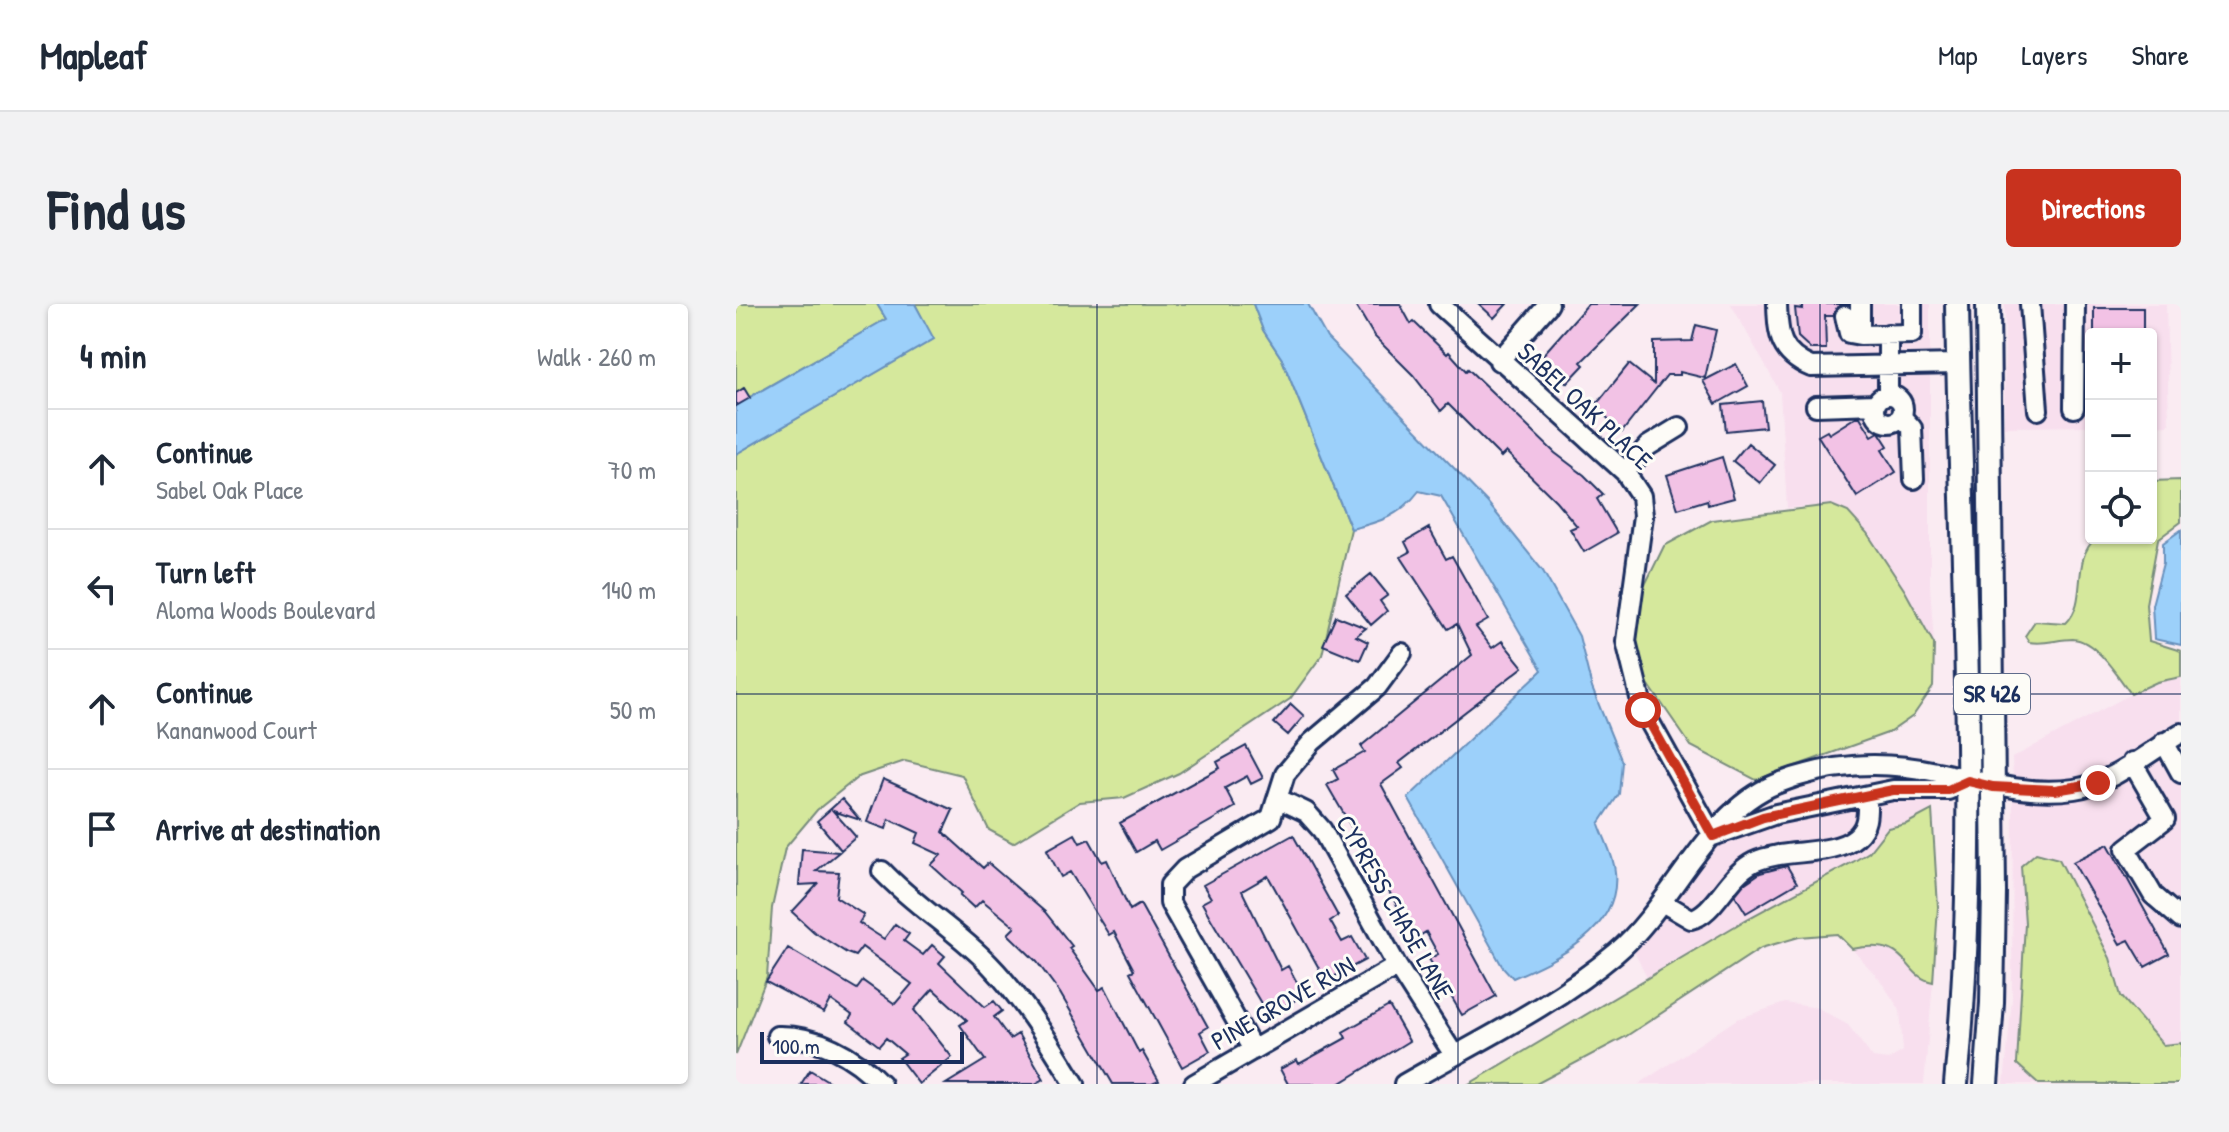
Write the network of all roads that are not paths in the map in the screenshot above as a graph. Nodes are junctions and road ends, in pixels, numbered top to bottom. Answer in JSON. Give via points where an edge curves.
{"nodes":[{"id":1,"x":1439,"y":304,"type":"edge"},
{"id":2,"x":1549,"y":304,"type":"edge"},
{"id":3,"x":1777,"y":304,"type":"edge"},
{"id":4,"x":1860,"y":304,"type":"edge"},
{"id":5,"x":1912,"y":304,"type":"edge"},
{"id":6,"x":1957,"y":304,"type":"edge"},
{"id":7,"x":1988,"y":304,"type":"edge"},
{"id":8,"x":2030,"y":304,"type":"edge"},
{"id":9,"x":2075,"y":304,"type":"edge"},
{"id":10,"x":1845,"y":316,"type":"dead end"},
{"id":11,"x":1888,"y":334,"type":"junction"},
{"id":12,"x":1860,"y":335,"type":"junction"},
{"id":13,"x":1499,"y":361,"type":"junction"},
{"id":14,"x":1958,"y":364,"type":"junction"},
{"id":15,"x":1887,"y":366,"type":"junction"},
{"id":16,"x":1882,"y":399,"type":"junction"},
{"id":17,"x":1816,"y":406,"type":"dead end"},
{"id":18,"x":2074,"y":408,"type":"dead end"},
{"id":19,"x":2038,"y":410,"type":"dead end"},
{"id":20,"x":1679,"y":427,"type":"dead end"},
{"id":21,"x":1625,"y":472,"type":"junction"},
{"id":22,"x":1914,"y":479,"type":"dead end"},
{"id":23,"x":1402,"y":653,"type":"dead end"},
{"id":24,"x":2173,"y":738,"type":"edge"},
{"id":25,"x":2132,"y":762,"type":"junction"},
{"id":26,"x":2181,"y":773,"type":"edge"},
{"id":27,"x":1968,"y":781,"type":"junction"},
{"id":28,"x":1993,"y":787,"type":"junction"},
{"id":29,"x":1867,"y":796,"type":"junction"},
{"id":30,"x":1279,"y":799,"type":"junction"},
{"id":31,"x":1713,"y":836,"type":"junction"},
{"id":32,"x":882,"y":871,"type":"dead end"},
{"id":33,"x":1662,"y":902,"type":"junction"},
{"id":34,"x":2181,"y":919,"type":"edge"},
{"id":35,"x":1397,"y":966,"type":"junction"},
{"id":36,"x":777,"y":1036,"type":"dead end"},
{"id":37,"x":1253,"y":1050,"type":"junction"},
{"id":38,"x":1454,"y":1055,"type":"junction"},
{"id":39,"x":881,"y":1084,"type":"edge"},
{"id":40,"x":1075,"y":1084,"type":"edge"},
{"id":41,"x":1194,"y":1084,"type":"edge"},
{"id":42,"x":1404,"y":1084,"type":"edge"},
{"id":43,"x":1956,"y":1084,"type":"edge"},
{"id":44,"x":1986,"y":1084,"type":"edge"}],
"edges":[{"from":1,"to":13,"type":"street","name":"SABEL OAK PLACE"},
{"from":2,"to":13,"type":"street"},
{"from":3,"to":15,"type":"street","via":[[1778,336],[1794,360],[1811,367]]},
{"from":4,"to":12,"type":"street"},
{"from":5,"to":11,"type":"street","via":[[1912,334]]},
{"from":6,"to":14,"type":"main road","number":"SR 426"},
{"from":7,"to":28,"type":"main road","number":"SR 426"},
{"from":8,"to":19,"type":"street"},
{"from":9,"to":18,"type":"street"},
{"from":10,"to":12,"type":"street","via":[[1849,333]]},
{"from":11,"to":12,"type":"street"},
{"from":11,"to":15,"type":"street"},
{"from":13,"to":21,"type":"street","name":"SABEL OAK PLACE"},
{"from":14,"to":15,"type":"street"},
{"from":14,"to":27,"type":"main road","number":"SR 426"},
{"from":15,"to":16,"type":"street"},
{"from":16,"to":17,"type":"street"},
{"from":16,"to":22,"type":"street","via":[[1900,399],[1901,416],[1912,428]]},
{"from":20,"to":21,"type":"street","via":[[1648,446]]},
{"from":21,"to":31,"type":"street","name":"SABEL OAK PLACE","via":[[1641,496],[1643,516],[1626,641],[1643,710]]},
{"from":23,"to":30,"type":"street","via":[[1377,687],[1312,742],[1285,774]]},
{"from":24,"to":25,"type":"street"},
{"from":24,"to":26,"type":"street"},
{"from":25,"to":28,"type":"street","via":[[2098,783],[2076,789]]},
{"from":25,"to":34,"type":"street","via":[[2165,819],[2126,849],[2153,895]]},
{"from":27,"to":28,"type":"street"},
{"from":27,"to":29,"type":"street","via":[[1948,790],[1893,790]]},
{"from":27,"to":31,"type":"street","via":[[1865,763],[1825,767],[1772,785],[1724,817]]},
{"from":27,"to":43,"type":"main road","number":"SR 426"},
{"from":28,"to":44,"type":"main road","number":"SR 426","via":[[1992,1003]]},
{"from":29,"to":31,"type":"street","via":[[1763,817]]},
{"from":29,"to":33,"type":"street","via":[[1864,828],[1852,840],[1756,861],[1729,880],[1711,908],[1697,918]]},
{"from":30,"to":35,"type":"street","name":"CYPRESS CHASE LANE","via":[[1306,812],[1322,830]]},
{"from":30,"to":37,"type":"street","via":[[1271,818],[1185,869],[1170,885],[1170,903]]},
{"from":31,"to":33,"type":"street"},
{"from":32,"to":40,"type":"street","via":[[987,962],[1029,1011]]},
{"from":33,"to":38,"type":"street","via":[[1633,938],[1585,977]]},
{"from":35,"to":37,"type":"street","name":"PINE GROVE RUN"},
{"from":35,"to":38,"type":"street","name":"CYPRESS CHASE LANE"},
{"from":36,"to":39,"type":"street","via":[[812,1039],[862,1066]]},
{"from":37,"to":41,"type":"street","name":"PINE GROVE RUN"},
{"from":38,"to":42,"type":"street"}]}
